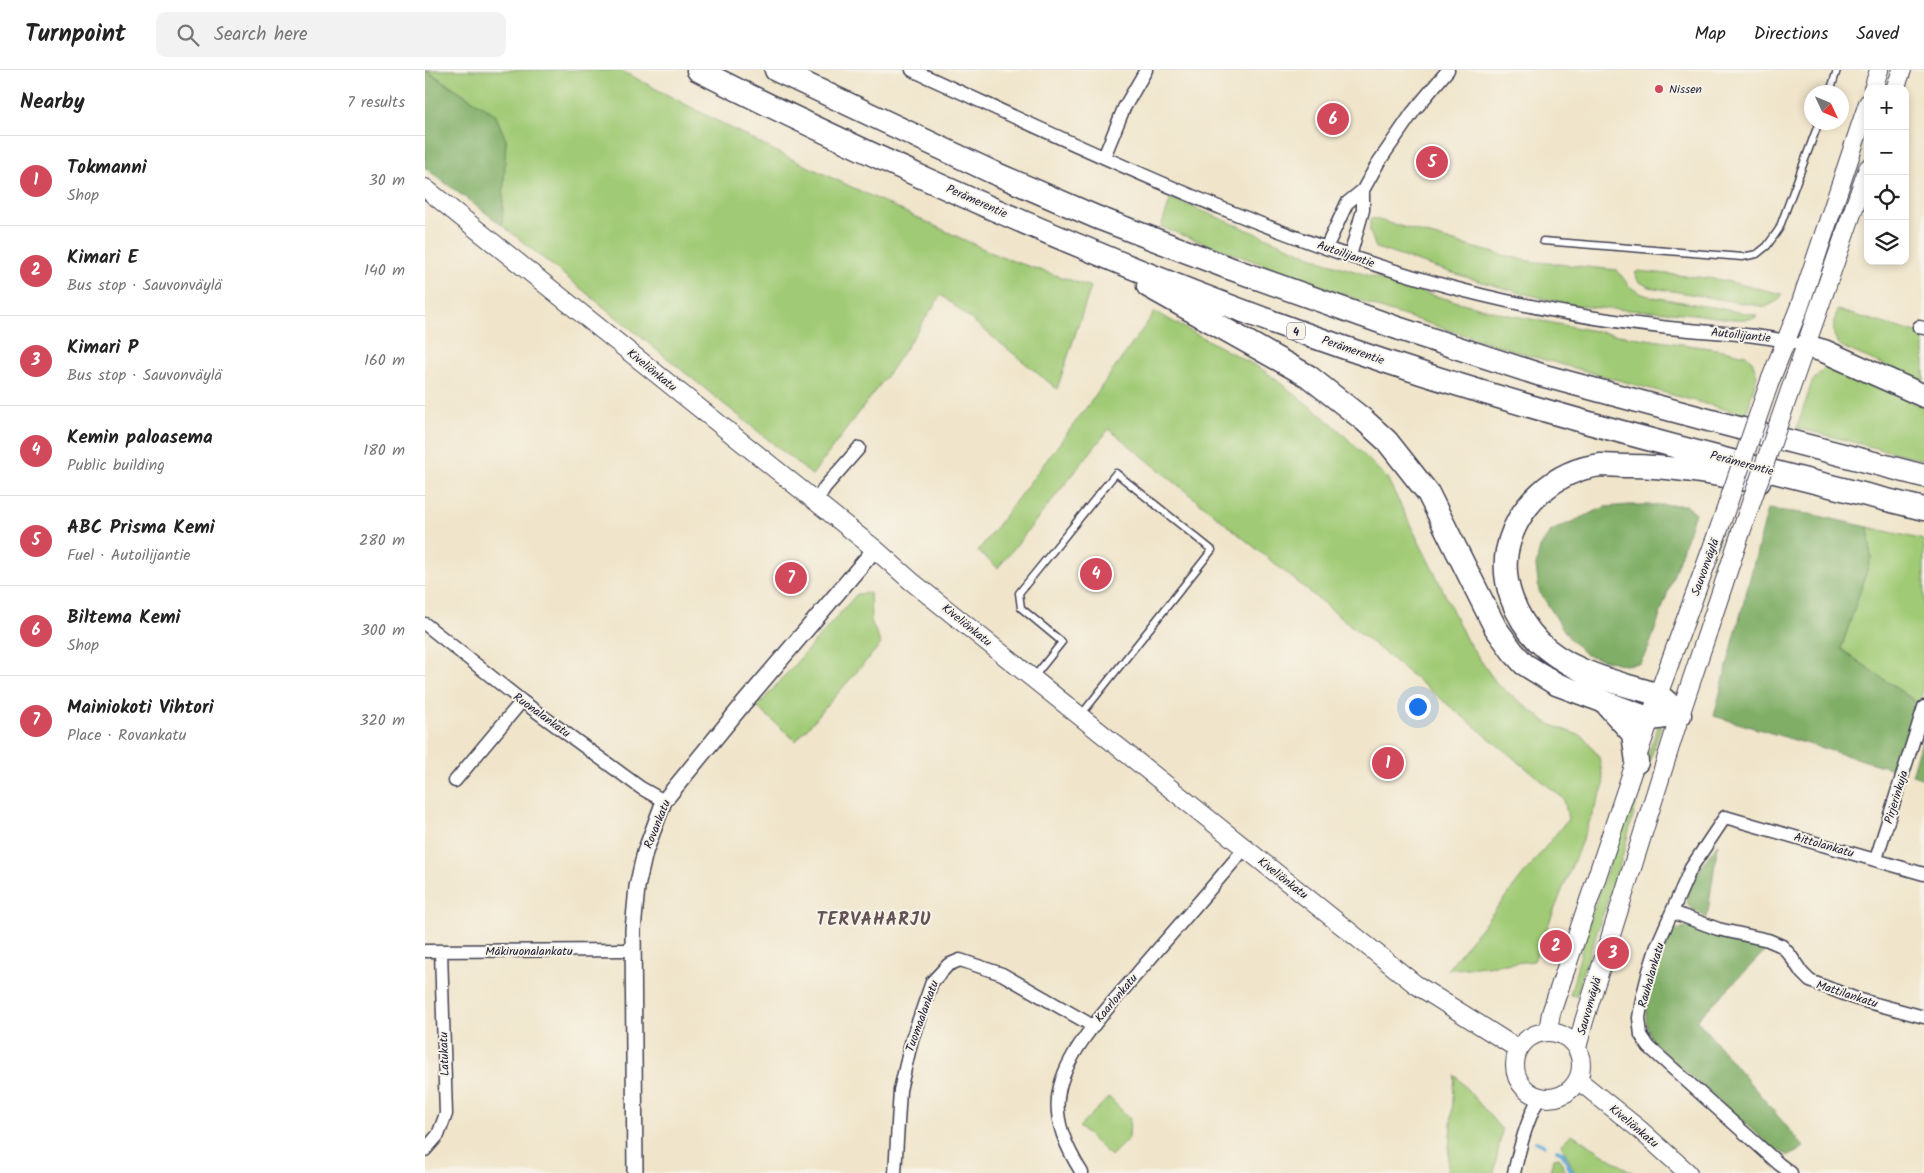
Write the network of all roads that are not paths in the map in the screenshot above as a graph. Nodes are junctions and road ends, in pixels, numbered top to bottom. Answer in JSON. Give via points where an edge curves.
{"nodes":[{"id":1,"x":698,"y":70,"type":"edge"},
{"id":2,"x":776,"y":70,"type":"edge"},
{"id":3,"x":912,"y":70,"type":"edge"},
{"id":4,"x":1146,"y":70,"type":"edge"},
{"id":5,"x":1448,"y":70,"type":"edge"},
{"id":6,"x":1837,"y":70,"type":"edge"},
{"id":7,"x":1879,"y":70,"type":"edge"},
{"id":8,"x":1902,"y":70,"type":"edge"},
{"id":9,"x":1832,"y":85,"type":"edge"},
{"id":10,"x":1874,"y":85,"type":"edge"},
{"id":11,"x":1896,"y":85,"type":"edge"},
{"id":12,"x":1864,"y":117,"type":"edge"},
{"id":13,"x":1816,"y":130,"type":"edge"},
{"id":14,"x":1104,"y":157,"type":"junction"},
{"id":15,"x":1865,"y":175,"type":"edge"},
{"id":16,"x":425,"y":188,"type":"edge"},
{"id":17,"x":1363,"y":190,"type":"junction"},
{"id":18,"x":1543,"y":241,"type":"dead end"},
{"id":19,"x":1326,"y":248,"type":"junction"},
{"id":20,"x":1350,"y":256,"type":"junction"},
{"id":21,"x":1108,"y":259,"type":"junction"},
{"id":22,"x":1796,"y":344,"type":"junction"},
{"id":23,"x":1924,"y":396,"type":"edge"},
{"id":24,"x":859,"y":448,"type":"dead end"},
{"id":25,"x":1924,"y":476,"type":"edge"},
{"id":26,"x":1814,"y":482,"type":"junction"},
{"id":27,"x":816,"y":502,"type":"junction"},
{"id":28,"x":1924,"y":509,"type":"edge"},
{"id":29,"x":875,"y":549,"type":"junction"},
{"id":30,"x":425,"y":624,"type":"edge"},
{"id":31,"x":1033,"y":678,"type":"junction"},
{"id":32,"x":1658,"y":695,"type":"junction"},
{"id":33,"x":522,"y":701,"type":"junction"},
{"id":34,"x":1603,"y":702,"type":"junction"},
{"id":35,"x":1924,"y":706,"type":"edge"},
{"id":36,"x":1680,"y":714,"type":"junction"},
{"id":37,"x":1081,"y":716,"type":"junction"},
{"id":38,"x":1651,"y":719,"type":"junction"},
{"id":39,"x":1637,"y":762,"type":"junction"},
{"id":40,"x":455,"y":780,"type":"dead end"},
{"id":41,"x":664,"y":801,"type":"junction"},
{"id":42,"x":1725,"y":817,"type":"joint"},
{"id":43,"x":1245,"y":848,"type":"junction"},
{"id":44,"x":1876,"y":859,"type":"junction"},
{"id":45,"x":1924,"y":874,"type":"edge"},
{"id":46,"x":1672,"y":912,"type":"junction"},
{"id":47,"x":632,"y":950,"type":"junction"},
{"id":48,"x":425,"y":951,"type":"edge"},
{"id":49,"x":441,"y":951,"type":"junction"},
{"id":50,"x":1924,"y":1017,"type":"edge"},
{"id":51,"x":1093,"y":1026,"type":"junction"},
{"id":52,"x":1548,"y":1031,"type":"junction"},
{"id":53,"x":1577,"y":1048,"type":"junction"},
{"id":54,"x":1519,"y":1050,"type":"junction"},
{"id":55,"x":1578,"y":1080,"type":"junction"},
{"id":56,"x":1539,"y":1098,"type":"junction"},
{"id":57,"x":425,"y":1150,"type":"edge"},
{"id":58,"x":635,"y":1173,"type":"edge"},
{"id":59,"x":895,"y":1173,"type":"edge"},
{"id":60,"x":1082,"y":1173,"type":"edge"},
{"id":61,"x":1514,"y":1173,"type":"edge"},
{"id":62,"x":1688,"y":1173,"type":"edge"},
{"id":63,"x":1791,"y":1173,"type":"edge"}],
"edges":[{"from":1,"to":21,"type":"highway","name":"Perämerentie","number":"4","via":[[884,160]]},
{"from":2,"to":25,"type":"highway","via":[[992,172],[1096,217],[1400,329],[1541,375]]},
{"from":3,"to":14,"type":"street","name":"Autoilijantie"},
{"from":4,"to":14,"type":"street","via":[[1124,108]]},
{"from":5,"to":17,"type":"street","via":[[1413,112]]},
{"from":6,"to":9,"type":"lane"},
{"from":7,"to":10,"type":"main road"},
{"from":8,"to":11,"type":"main road"},
{"from":12,"to":22,"type":"main road","name":"Sauvonväylä"},
{"from":13,"to":18,"type":"lane","via":[[1779,229],[1757,254],[1742,257]]},
{"from":14,"to":19,"type":"street","name":"Autoilijantie","via":[[1185,193]]},
{"from":15,"to":22,"type":"main road","name":"Sauvonväylä"},
{"from":16,"to":27,"type":"main road","name":"Kiveliönkatu"},
{"from":17,"to":19,"type":"street","via":[[1347,203]]},
{"from":17,"to":20,"type":"street","via":[[1363,210]]},
{"from":19,"to":20,"type":"street","name":"Autoilijantie"},
{"from":20,"to":22,"type":"street","name":"Autoilijantie","via":[[1413,277],[1536,308],[1601,320],[1765,337]]},
{"from":21,"to":26,"type":"highway","name":"Perämerentie","number":"4","via":[[1295,330],[1421,373],[1515,402]]},
{"from":21,"to":34,"type":"highway","via":[[1153,290],[1308,376],[1376,431],[1428,493],[1495,627],[1513,652],[1546,679]]},
{"from":22,"to":23,"type":"highway","via":[[1824,351]]},
{"from":22,"to":32,"type":"main road","name":"Sauvonväylä","bridge":true,"via":[[1770,381]]},
{"from":22,"to":36,"type":"main road","name":"Sauvonväylä","bridge":true,"via":[[1793,379]]},
{"from":24,"to":27,"type":"street"},
{"from":26,"to":28,"type":"highway","name":"Perämerentie","number":"4"},
{"from":26,"to":32,"type":"highway","via":[[1765,483],[1660,467],[1601,466],[1578,470],[1555,481],[1526,508],[1515,525],[1505,561],[1510,596],[1525,626],[1576,669]]},
{"from":27,"to":29,"type":"main road","name":"Kiveliönkatu"},
{"from":29,"to":31,"type":"main road","name":"Kiveliönkatu"},
{"from":29,"to":41,"type":"street","name":"Rovankatu"},
{"from":30,"to":33,"type":"street","name":"Ruonalankatu"},
{"from":31,"to":37,"type":"main road","name":"Kiveliönkatu"},
{"from":31,"to":37,"type":"lane","via":[[1061,642],[1021,608],[1019,593],[1116,473],[1212,550]]},
{"from":32,"to":36,"type":"highway"},
{"from":32,"to":38,"type":"main road","name":"Sauvonväylä"},
{"from":33,"to":40,"type":"street"},
{"from":33,"to":41,"type":"street","name":"Ruonalankatu","via":[[641,788]]},
{"from":34,"to":38,"type":"highway"},
{"from":34,"to":39,"type":"highway","via":[[1633,734]]},
{"from":35,"to":44,"type":"street","name":"Pirjerinkuja"},
{"from":36,"to":38,"type":"highway"},
{"from":36,"to":53,"type":"main road","name":"Sauvonväylä"},
{"from":37,"to":43,"type":"main road","name":"Kiveliönkatu"},
{"from":38,"to":39,"type":"main road","name":"Sauvonväylä"},
{"from":39,"to":52,"type":"main road","name":"Sauvonväylä","via":[[1551,1013]]},
{"from":41,"to":47,"type":"street","name":"Rovankatu","via":[[645,852],[637,887]]},
{"from":42,"to":44,"type":"street","name":"Aittolankatu"},
{"from":42,"to":46,"type":"street","name":"Rauhalankatu","via":[[1691,868]]},
{"from":43,"to":51,"type":"street","name":"Kaarlonkatu"},
{"from":43,"to":54,"type":"main road","name":"Kiveliönkatu","via":[[1415,984]]},
{"from":44,"to":45,"type":"street","name":"Aittolankatu"},
{"from":46,"to":50,"type":"street","name":"Mattilankatu","via":[[1718,929],[1782,946],[1810,982]]},
{"from":46,"to":63,"type":"street","name":"Rauhalankatu","via":[[1657,946],[1642,999],[1641,1035],[1649,1047]]},
{"from":47,"to":49,"type":"street","name":"Mäkiruonalankatu"},
{"from":47,"to":58,"type":"street","name":"Rovankatu"},
{"from":48,"to":49,"type":"street","name":"Mäkiruonalankatu"},
{"from":49,"to":57,"type":"street","name":"Latukatu","via":[[445,1115],[437,1135]]},
{"from":51,"to":59,"type":"street","name":"Tuomaalankatu","via":[[991,969],[960,960],[947,965],[932,982],[903,1071]]},
{"from":51,"to":60,"type":"street","name":"Kaarlonkatu","via":[[1069,1064],[1059,1091],[1057,1111],[1061,1130]]},
{"from":52,"to":53,"type":"main road","via":[[1570,1039]]},
{"from":52,"to":54,"type":"main road","via":[[1531,1036]]},
{"from":53,"to":55,"type":"main road","via":[[1582,1067]]},
{"from":54,"to":56,"type":"main road","via":[[1515,1059],[1517,1078],[1522,1087]]},
{"from":55,"to":56,"type":"main road","via":[[1565,1094],[1552,1099]]},
{"from":55,"to":62,"type":"main road","name":"Kiveliönkatu"},
{"from":56,"to":61,"type":"street","via":[[1521,1139]]}]}
